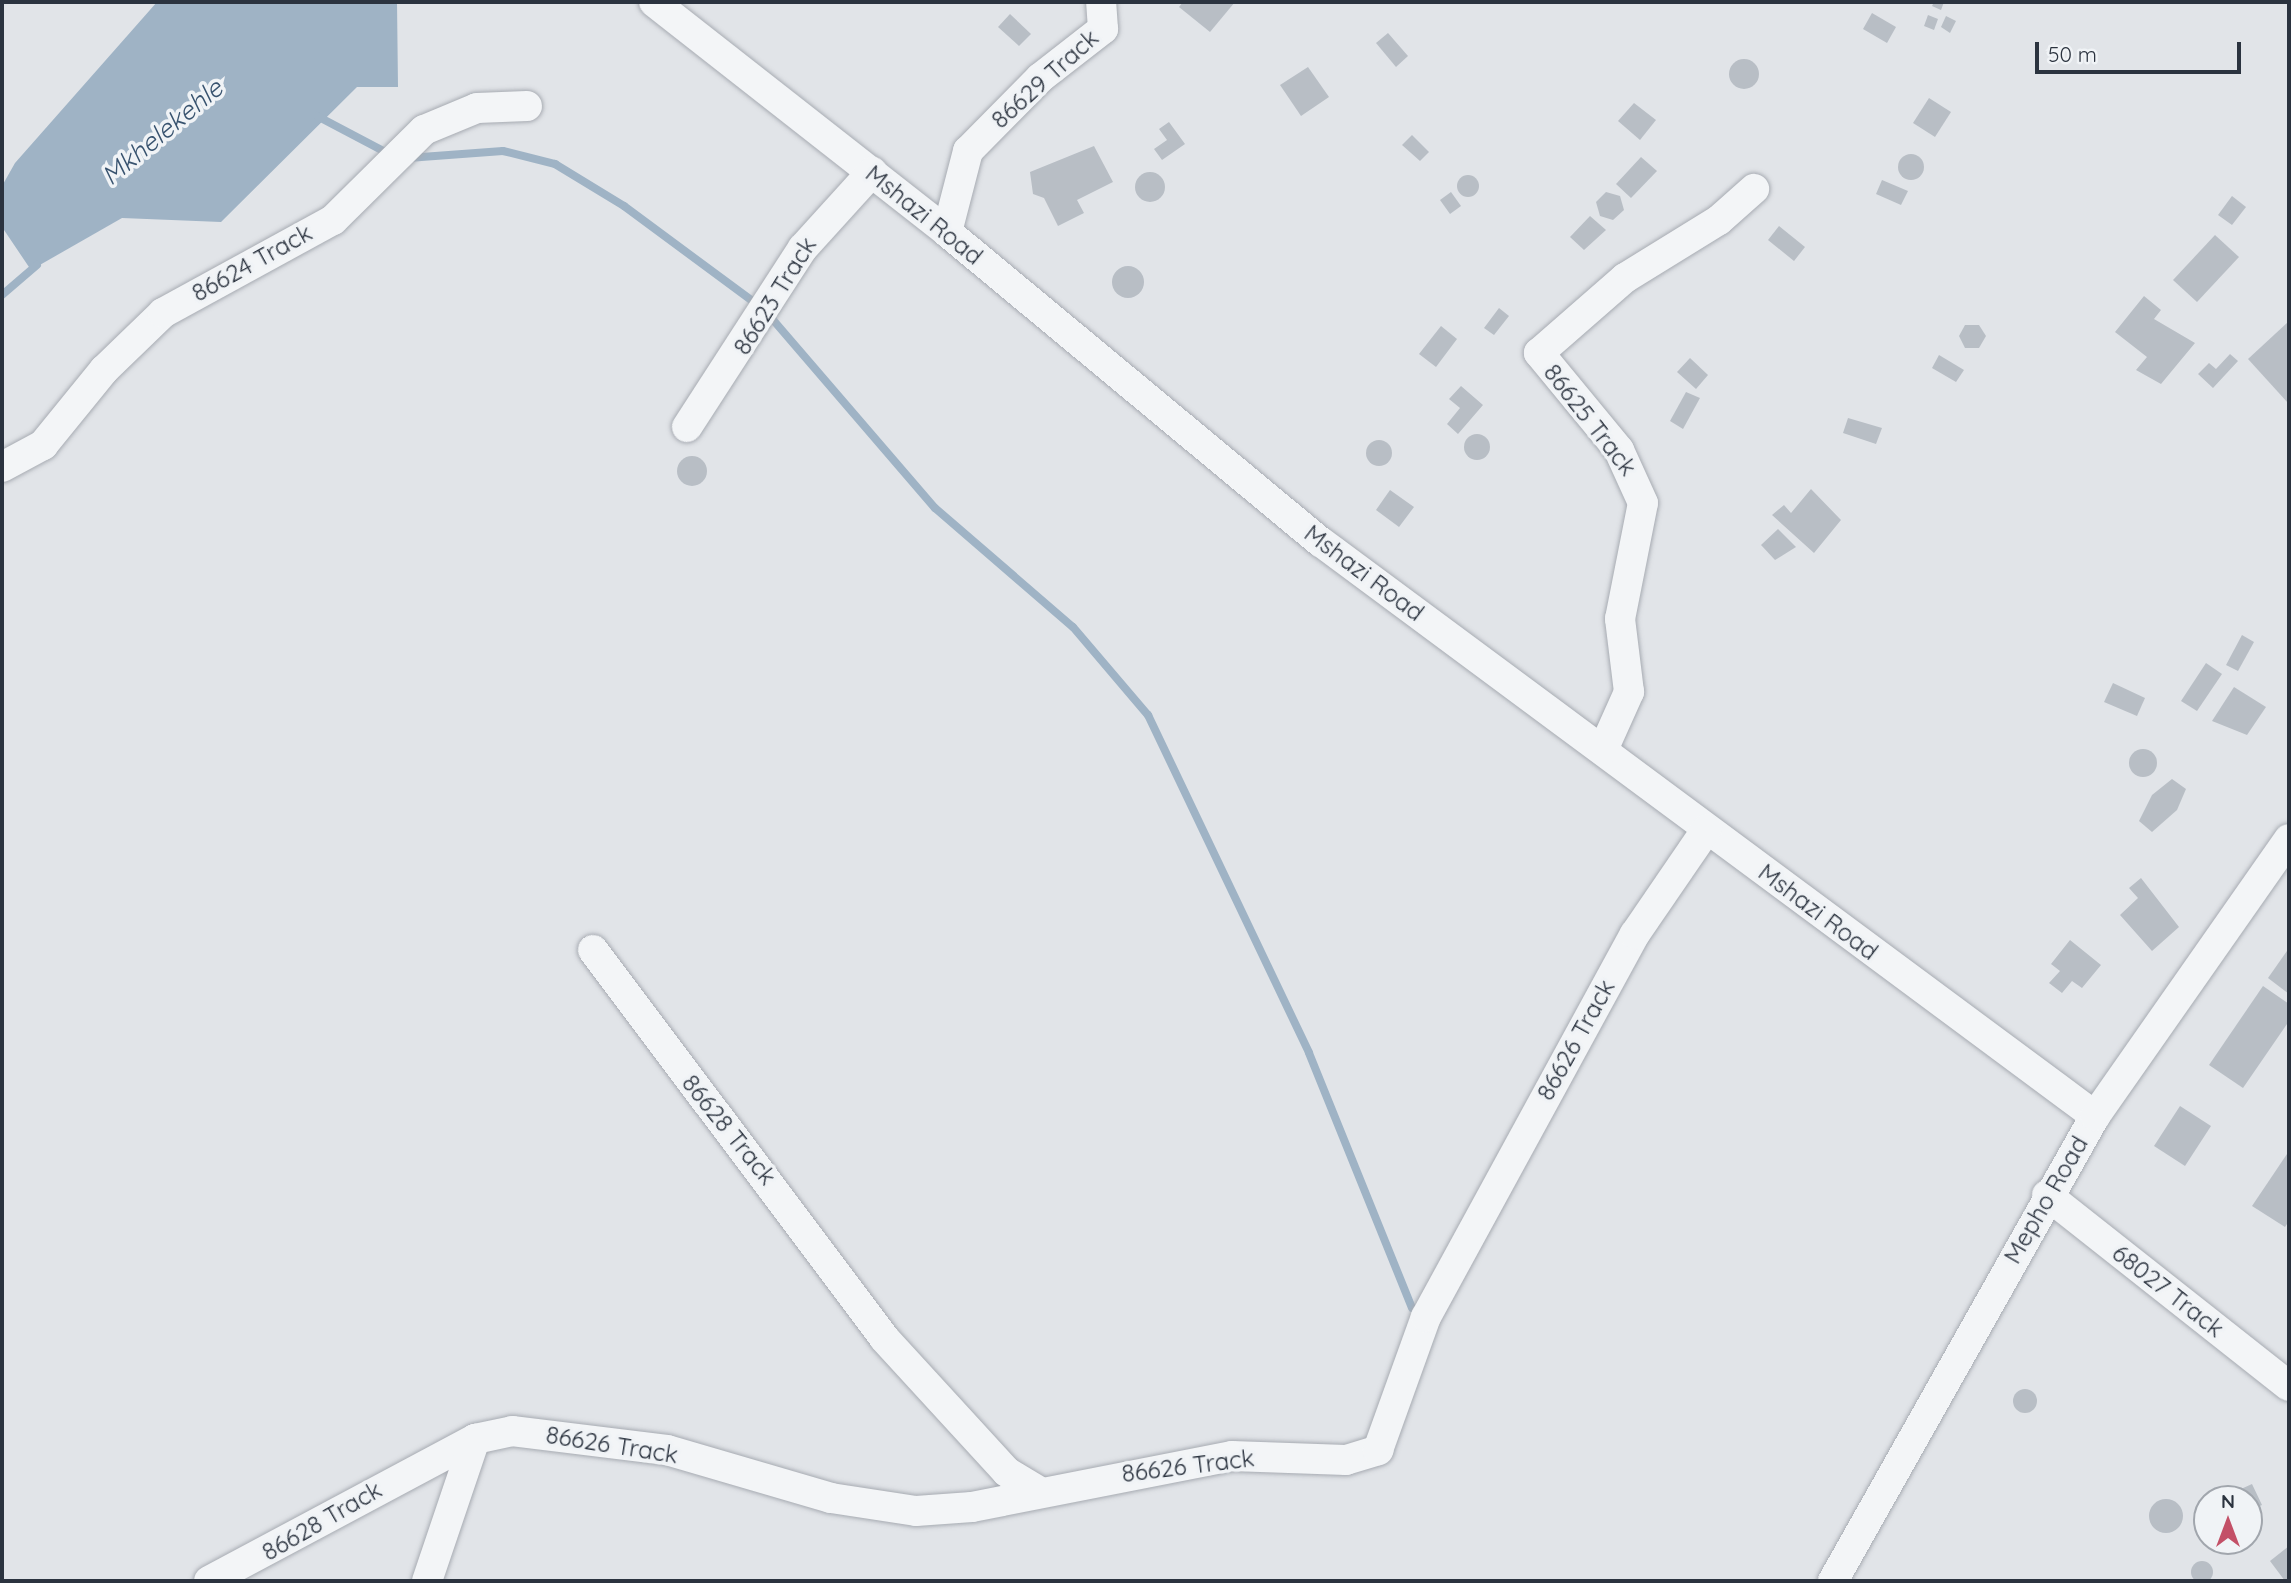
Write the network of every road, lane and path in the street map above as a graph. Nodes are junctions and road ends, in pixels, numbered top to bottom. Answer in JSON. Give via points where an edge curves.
{"nodes":[{"id":1,"x":653,"y":2,"type":"edge"},
{"id":2,"x":1101,"y":2,"type":"edge"},
{"id":3,"x":527,"y":106,"type":"dead end"},
{"id":4,"x":872,"y":172,"type":"junction"},
{"id":5,"x":1754,"y":189,"type":"dead end"},
{"id":6,"x":947,"y":232,"type":"junction"},
{"id":7,"x":687,"y":427,"type":"dead end"},
{"id":8,"x":2,"y":467,"type":"edge"},
{"id":9,"x":1603,"y":750,"type":"junction"},
{"id":10,"x":1707,"y":829,"type":"junction"},
{"id":11,"x":2289,"y":839,"type":"edge"},
{"id":12,"x":593,"y":950,"type":"dead end"},
{"id":13,"x":2095,"y":1116,"type":"junction"},
{"id":14,"x":2047,"y":1195,"type":"junction"},
{"id":15,"x":2289,"y":1386,"type":"edge"},
{"id":16,"x":512,"y":1431,"type":"joint"},
{"id":17,"x":475,"y":1439,"type":"junction"},
{"id":18,"x":1037,"y":1490,"type":"junction"},
{"id":19,"x":209,"y":1581,"type":"edge"},
{"id":20,"x":427,"y":1581,"type":"edge"},
{"id":21,"x":1833,"y":1581,"type":"edge"}],
"edges":[{"from":1,"to":4,"type":"street","name":"Mshazi Road"},
{"from":2,"to":6,"type":"street","name":"86629 Track","via":[[1103,29],[1040,78],[968,151]]},
{"from":3,"to":8,"type":"street","name":"86624 Track","via":[[477,108],[424,130],[333,220],[163,313],[104,370],[43,445]]},
{"from":4,"to":6,"type":"street","name":"Mshazi Road"},
{"from":4,"to":7,"type":"street","name":"86623 Track","via":[[803,248]]},
{"from":5,"to":9,"type":"street","name":"86625 Track","via":[[1719,220],[1626,278],[1538,353],[1619,450],[1643,503],[1619,619],[1629,692]]},
{"from":6,"to":9,"type":"street","name":"Mshazi Road","via":[[1321,542]]},
{"from":9,"to":10,"type":"street","name":"Mshazi Road"},
{"from":10,"to":13,"type":"street","name":"Mshazi Road"},
{"from":10,"to":18,"type":"street","name":"86626 Track","via":[[1629,945],[1426,1317],[1378,1450],[1346,1460],[1233,1456]]},
{"from":11,"to":13,"type":"street","name":"Mepho Road"},
{"from":12,"to":18,"type":"street","name":"86628 Track","via":[[865,1310],[988,1454]]},
{"from":13,"to":14,"type":"street","name":"Mepho Road"},
{"from":14,"to":15,"type":"street","name":"68027 Track"},
{"from":14,"to":21,"type":"street","name":"Mepho Road"},
{"from":16,"to":17,"type":"street","name":"86628 Track"},
{"from":16,"to":18,"type":"street","name":"86626 Track","via":[[667,1450],[880,1508],[972,1507]]},
{"from":17,"to":19,"type":"street","name":"86628 Track"},
{"from":17,"to":20,"type":"street"}]}
